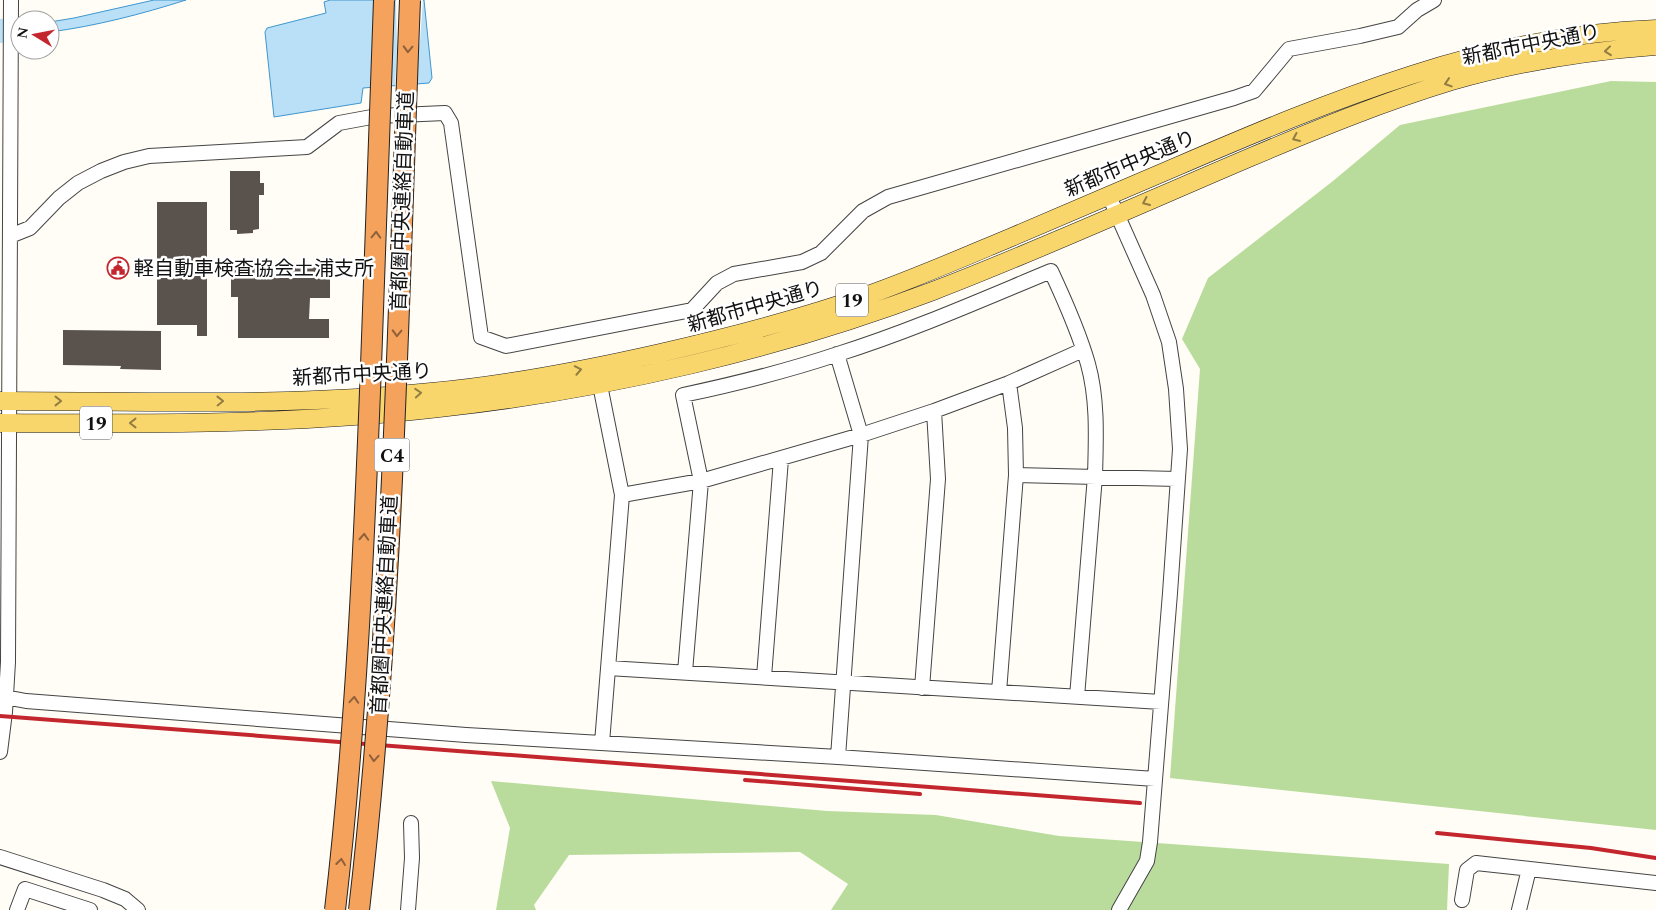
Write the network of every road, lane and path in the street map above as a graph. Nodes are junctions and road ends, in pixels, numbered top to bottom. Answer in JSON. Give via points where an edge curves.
{"nodes":[{"id":1,"x":384,"y":0,"type":"edge"},
{"id":2,"x":410,"y":0,"type":"edge"},
{"id":3,"x":1434,"y":0,"type":"edge"},
{"id":4,"x":10,"y":5,"type":"edge"},
{"id":5,"x":1656,"y":29,"type":"edge"},
{"id":6,"x":1656,"y":46,"type":"edge"},
{"id":7,"x":1109,"y":196,"type":"junction"},
{"id":8,"x":1118,"y":214,"type":"junction"},
{"id":9,"x":10,"y":236,"type":"junction"},
{"id":10,"x":1084,"y":350,"type":"junction"},
{"id":11,"x":838,"y":354,"type":"junction"},
{"id":12,"x":1009,"y":383,"type":"junction"},
{"id":13,"x":600,"y":385,"type":"junction"},
{"id":14,"x":5,"y":401,"type":"edge"},
{"id":15,"x":934,"y":411,"type":"junction"},
{"id":16,"x":5,"y":423,"type":"edge"},
{"id":17,"x":861,"y":435,"type":"junction"},
{"id":18,"x":781,"y":459,"type":"junction"},
{"id":19,"x":1016,"y":475,"type":"junction"},
{"id":20,"x":1095,"y":476,"type":"junction"},
{"id":21,"x":1178,"y":479,"type":"junction"},
{"id":22,"x":701,"y":480,"type":"junction"},
{"id":23,"x":622,"y":495,"type":"junction"},
{"id":24,"x":608,"y":668,"type":"junction"},
{"id":25,"x":685,"y":672,"type":"junction"},
{"id":26,"x":764,"y":678,"type":"junction"},
{"id":27,"x":843,"y":683,"type":"junction"},
{"id":28,"x":922,"y":688,"type":"junction"},
{"id":29,"x":999,"y":692,"type":"junction"},
{"id":30,"x":3,"y":696,"type":"edge"},
{"id":31,"x":1078,"y":697,"type":"junction"},
{"id":32,"x":1162,"y":702,"type":"junction"},
{"id":33,"x":602,"y":743,"type":"junction"},
{"id":34,"x":0,"y":752,"type":"edge"},
{"id":35,"x":838,"y":757,"type":"junction"},
{"id":36,"x":1155,"y":779,"type":"junction"},
{"id":37,"x":411,"y":823,"type":"dead end"},
{"id":38,"x":0,"y":857,"type":"edge"},
{"id":39,"x":1529,"y":869,"type":"junction"},
{"id":40,"x":1656,"y":883,"type":"edge"},
{"id":41,"x":1462,"y":900,"type":"dead end"},
{"id":42,"x":16,"y":910,"type":"edge"},
{"id":43,"x":90,"y":910,"type":"edge"},
{"id":44,"x":138,"y":910,"type":"edge"},
{"id":45,"x":335,"y":910,"type":"edge"},
{"id":46,"x":359,"y":910,"type":"edge"},
{"id":47,"x":408,"y":910,"type":"edge"},
{"id":48,"x":1119,"y":910,"type":"edge"},
{"id":49,"x":1519,"y":910,"type":"edge"}],
"edges":[{"from":45,"to":1,"type":"highway","name":"首都圏中央連絡自動車道","number":"C4","one_way":true,"bridge":true,"via":[[346,815],[367,475]]},
{"from":2,"to":46,"type":"highway","name":"首都圏中央連絡自動車道","number":"C4","one_way":true,"bridge":true,"via":[[383,635],[370,817]]},
{"from":3,"to":9,"type":"street","via":[[1398,27],[1289,49],[1254,91],[888,197],[863,211],[821,253],[802,262],[734,274],[718,283],[692,310],[506,346],[481,337],[451,123],[445,113],[377,116],[339,123],[307,147],[150,156],[124,162],[78,184],[30,228]]},
{"from":4,"to":9,"type":"street"},
{"from":5,"to":7,"type":"main road","name":"新都市中央通り","number":"19","via":[[1583,35],[1522,46],[1390,81],[1264,129]]},
{"from":6,"to":8,"type":"main road","name":"新都市中央通り","number":"19","one_way":true,"via":[[1588,53],[1456,80],[1321,127]]},
{"from":7,"to":8,"type":"street"},
{"from":14,"to":7,"type":"main road","name":"新都市中央通り","number":"19","one_way":true,"via":[[329,399],[431,392],[604,365],[719,340],[868,295]]},
{"from":8,"to":13,"type":"main road","name":"新都市中央通り","number":"19","via":[[933,291],[868,314],[720,357]]},
{"from":8,"to":21,"type":"street","via":[[1153,295],[1169,342],[1180,449]]},
{"from":9,"to":14,"type":"street"},
{"from":10,"to":11,"type":"street","via":[[1051,271],[915,327]]},
{"from":10,"to":12,"type":"street"},
{"from":10,"to":20,"type":"street","via":[[1095,409]]},
{"from":11,"to":17,"type":"street"},
{"from":11,"to":22,"type":"street","via":[[731,385],[683,394]]},
{"from":12,"to":15,"type":"street"},
{"from":12,"to":19,"type":"street","via":[[1015,428]]},
{"from":13,"to":16,"type":"main road","name":"新都市中央通り","number":"19","one_way":true,"via":[[437,409],[326,417],[182,423]]},
{"from":13,"to":23,"type":"street"},
{"from":14,"to":16,"type":"street"},
{"from":15,"to":17,"type":"street"},
{"from":15,"to":28,"type":"street","via":[[938,479]]},
{"from":16,"to":30,"type":"street","via":[[8,662]]},
{"from":17,"to":18,"type":"street"},
{"from":17,"to":27,"type":"street"},
{"from":18,"to":22,"type":"street"},
{"from":18,"to":26,"type":"street"},
{"from":19,"to":20,"type":"street"},
{"from":19,"to":29,"type":"street"},
{"from":20,"to":21,"type":"street"},
{"from":20,"to":31,"type":"street"},
{"from":21,"to":32,"type":"street"},
{"from":22,"to":23,"type":"street"},
{"from":22,"to":25,"type":"street"},
{"from":23,"to":24,"type":"street"},
{"from":24,"to":25,"type":"street"},
{"from":24,"to":33,"type":"street"},
{"from":25,"to":26,"type":"street"},
{"from":26,"to":27,"type":"street"},
{"from":27,"to":28,"type":"street"},
{"from":27,"to":35,"type":"street"},
{"from":28,"to":29,"type":"street"},
{"from":29,"to":31,"type":"street"},
{"from":30,"to":33,"type":"street","via":[[26,701]]},
{"from":30,"to":34,"type":"street"},
{"from":31,"to":32,"type":"street"},
{"from":32,"to":36,"type":"street"},
{"from":33,"to":35,"type":"street"},
{"from":35,"to":36,"type":"street"},
{"from":36,"to":48,"type":"street","via":[[1147,861]]},
{"from":37,"to":47,"type":"street"},
{"from":38,"to":44,"type":"street","via":[[103,890],[125,899]]},
{"from":39,"to":40,"type":"street"},
{"from":39,"to":41,"type":"street","via":[[1476,863],[1467,870]]},
{"from":39,"to":49,"type":"street"},
{"from":42,"to":43,"type":"street","via":[[25,889]]}]}
